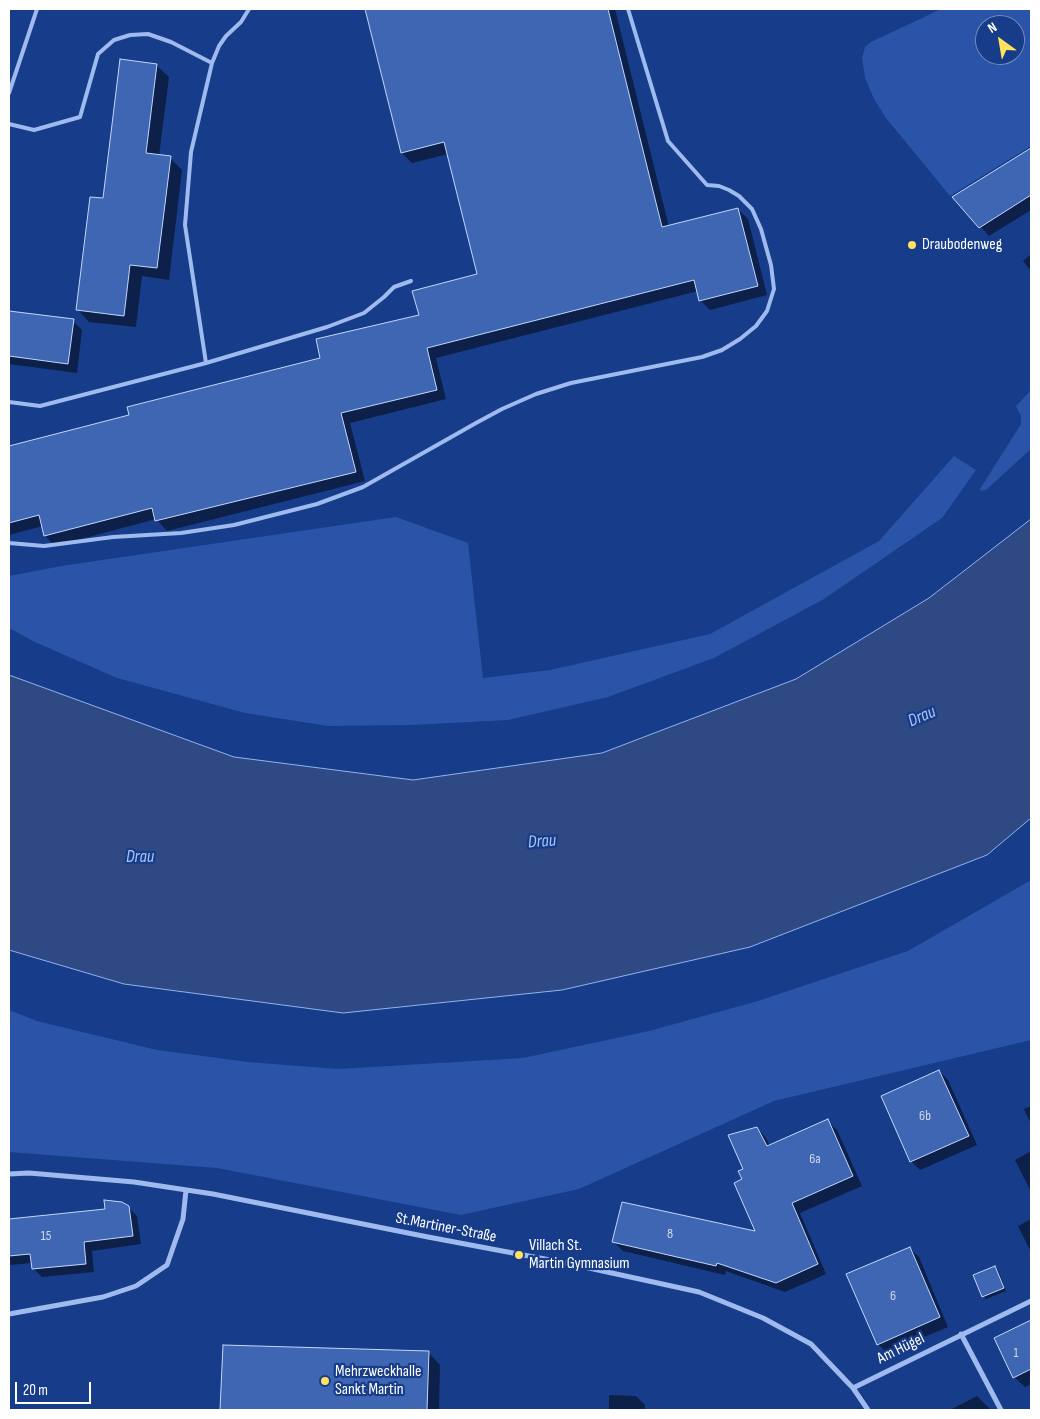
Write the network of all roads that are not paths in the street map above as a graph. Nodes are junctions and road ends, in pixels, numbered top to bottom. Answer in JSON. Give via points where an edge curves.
{"nodes":[{"id":1,"x":37,"y":9,"type":"edge"},
{"id":2,"x":249,"y":9,"type":"edge"},
{"id":3,"x":628,"y":9,"type":"edge"},
{"id":4,"x":212,"y":63,"type":"junction"},
{"id":5,"x":9,"y":93,"type":"edge"},
{"id":6,"x":9,"y":124,"type":"edge"},
{"id":7,"x":411,"y":280,"type":"dead end"},
{"id":8,"x":206,"y":363,"type":"junction"},
{"id":9,"x":9,"y":402,"type":"edge"},
{"id":10,"x":9,"y":543,"type":"edge"},
{"id":11,"x":9,"y":1174,"type":"edge"},
{"id":12,"x":186,"y":1190,"type":"junction"},
{"id":13,"x":1031,"y":1301,"type":"edge"},
{"id":14,"x":9,"y":1314,"type":"edge"},
{"id":15,"x":960,"y":1334,"type":"junction"},
{"id":16,"x":853,"y":1388,"type":"junction"},
{"id":17,"x":868,"y":1410,"type":"edge"},
{"id":18,"x":1001,"y":1410,"type":"edge"}],
"edges":[{"from":1,"to":5,"type":"lane"},
{"from":2,"to":4,"type":"lane","via":[[219,46]]},
{"from":3,"to":10,"type":"lane","via":[[668,141],[707,185],[719,186],[739,196],[752,209],[761,229],[774,289],[767,312],[756,326],[722,350],[702,357],[579,381],[536,394],[364,486],[317,504],[234,525],[181,534],[44,546]]},
{"from":4,"to":6,"type":"lane","via":[[172,42],[148,34],[130,35],[114,40],[98,54],[80,117],[34,130]]},
{"from":4,"to":8,"type":"lane","via":[[191,152],[185,225]]},
{"from":7,"to":8,"type":"lane","via":[[394,287],[364,313]]},
{"from":8,"to":9,"type":"lane","via":[[40,406]]},
{"from":11,"to":12,"type":"street","name":"St.Martiner-Straße","via":[[134,1182]]},
{"from":12,"to":14,"type":"street","via":[[183,1219],[166,1265],[159,1270],[136,1286],[103,1297]]},
{"from":12,"to":16,"type":"street","name":"St.Martiner-Straße","via":[[566,1263],[699,1292],[763,1318],[811,1344]]},
{"from":13,"to":15,"type":"street","name":"Am Hügel"},
{"from":15,"to":16,"type":"street","name":"Am Hügel"},
{"from":15,"to":18,"type":"street"},
{"from":16,"to":17,"type":"street","name":"St.Martiner-Straße"}]}
